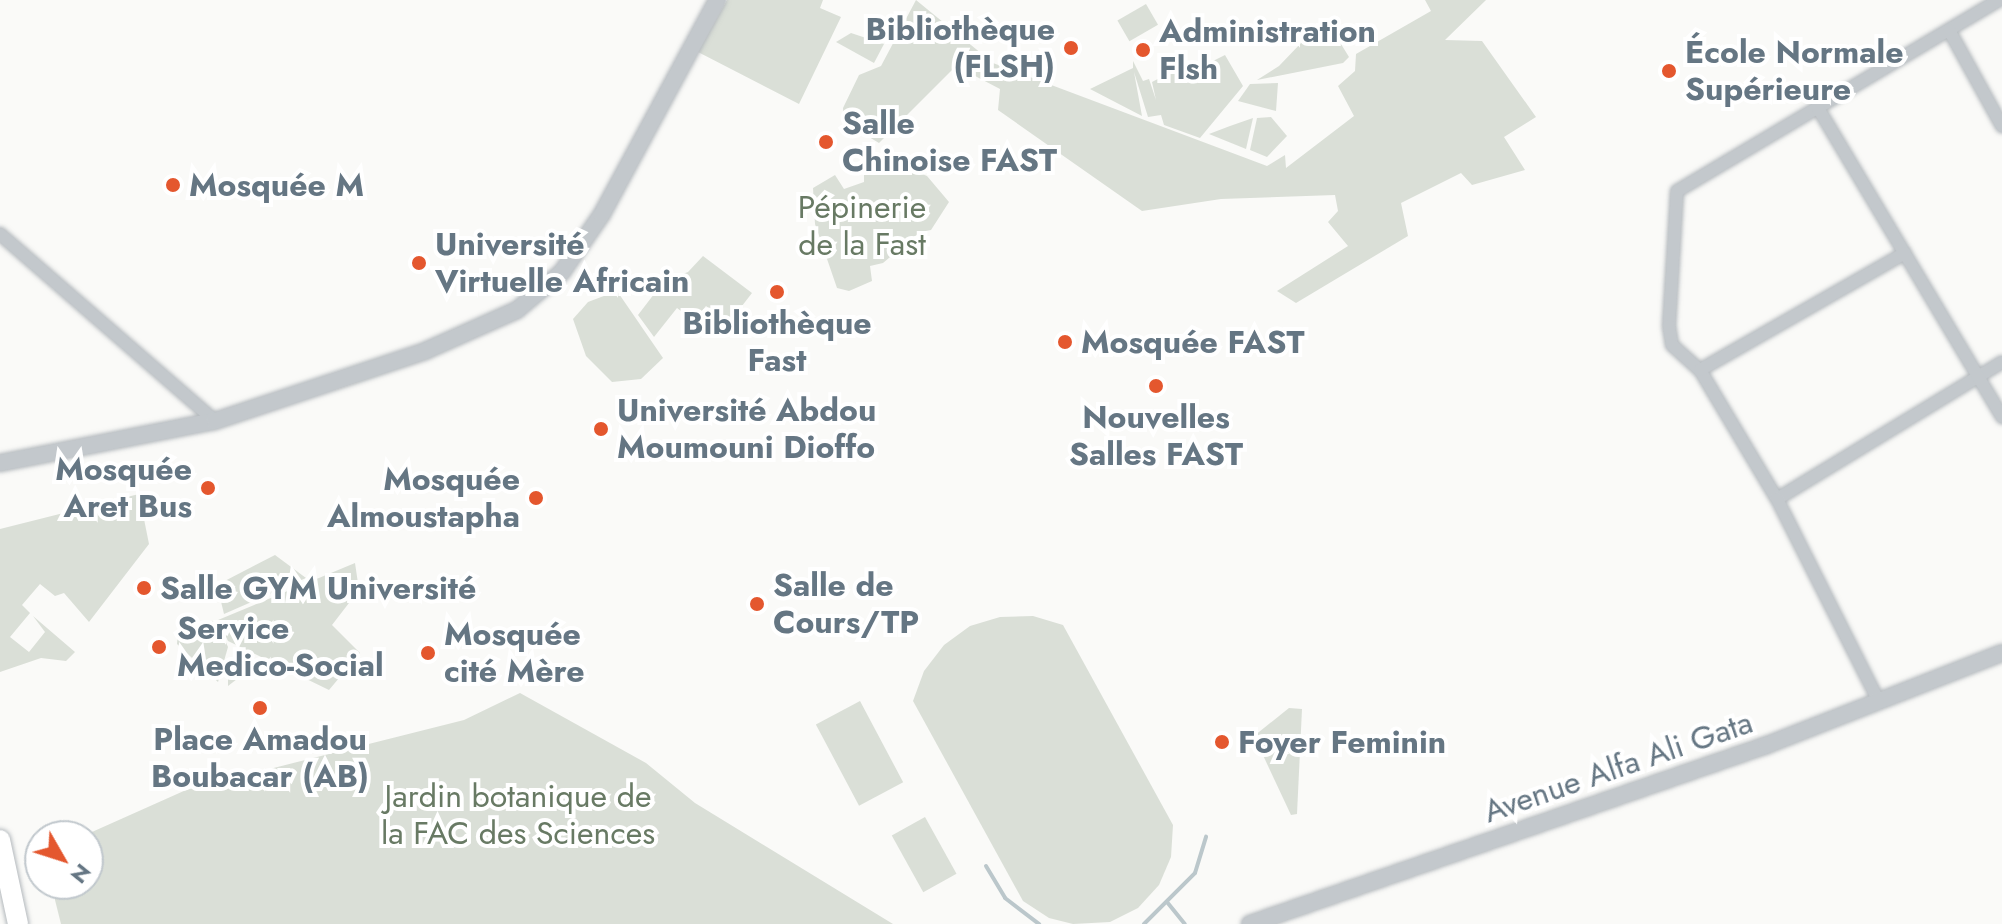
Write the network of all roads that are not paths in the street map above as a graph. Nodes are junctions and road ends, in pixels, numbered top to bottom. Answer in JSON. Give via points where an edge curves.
{"nodes":[{"id":1,"x":717,"y":0,"type":"edge"},
{"id":2,"x":1999,"y":0,"type":"edge"},
{"id":3,"x":1949,"y":30,"type":"junction"},
{"id":4,"x":1818,"y":108,"type":"junction"},
{"id":5,"x":2002,"y":126,"type":"edge"},
{"id":6,"x":0,"y":234,"type":"edge"},
{"id":7,"x":1905,"y":253,"type":"junction"},
{"id":8,"x":2002,"y":362,"type":"edge"},
{"id":9,"x":1700,"y":370,"type":"junction"},
{"id":10,"x":1978,"y":376,"type":"junction"},
{"id":11,"x":2002,"y":417,"type":"edge"},
{"id":12,"x":215,"y":421,"type":"junction"},
{"id":13,"x":0,"y":463,"type":"edge"},
{"id":14,"x":1777,"y":499,"type":"junction"},
{"id":15,"x":2002,"y":653,"type":"edge"},
{"id":16,"x":1879,"y":702,"type":"junction"},
{"id":17,"x":0,"y":840,"type":"edge"},
{"id":18,"x":18,"y":924,"type":"edge"},
{"id":19,"x":1250,"y":924,"type":"edge"}],
"edges":[{"from":1,"to":12,"type":"street","via":[[602,214],[562,272],[534,299],[425,351]]},
{"from":2,"to":3,"type":"street"},
{"from":3,"to":4,"type":"street"},
{"from":3,"to":5,"type":"street"},
{"from":4,"to":7,"type":"street"},
{"from":4,"to":9,"type":"street","via":[[1677,191],[1670,334],[1672,345]]},
{"from":6,"to":12,"type":"street"},
{"from":7,"to":9,"type":"street"},
{"from":7,"to":10,"type":"street"},
{"from":8,"to":10,"type":"street"},
{"from":9,"to":14,"type":"street"},
{"from":10,"to":11,"type":"street"},
{"from":10,"to":14,"type":"street"},
{"from":12,"to":13,"type":"street"},
{"from":14,"to":16,"type":"street"},
{"from":15,"to":16,"type":"street","name":"Avenue Alfa Ali Gata"},
{"from":16,"to":19,"type":"street","name":"Avenue Alfa Ali Gata"},
{"from":17,"to":18,"type":"main road"}]}
